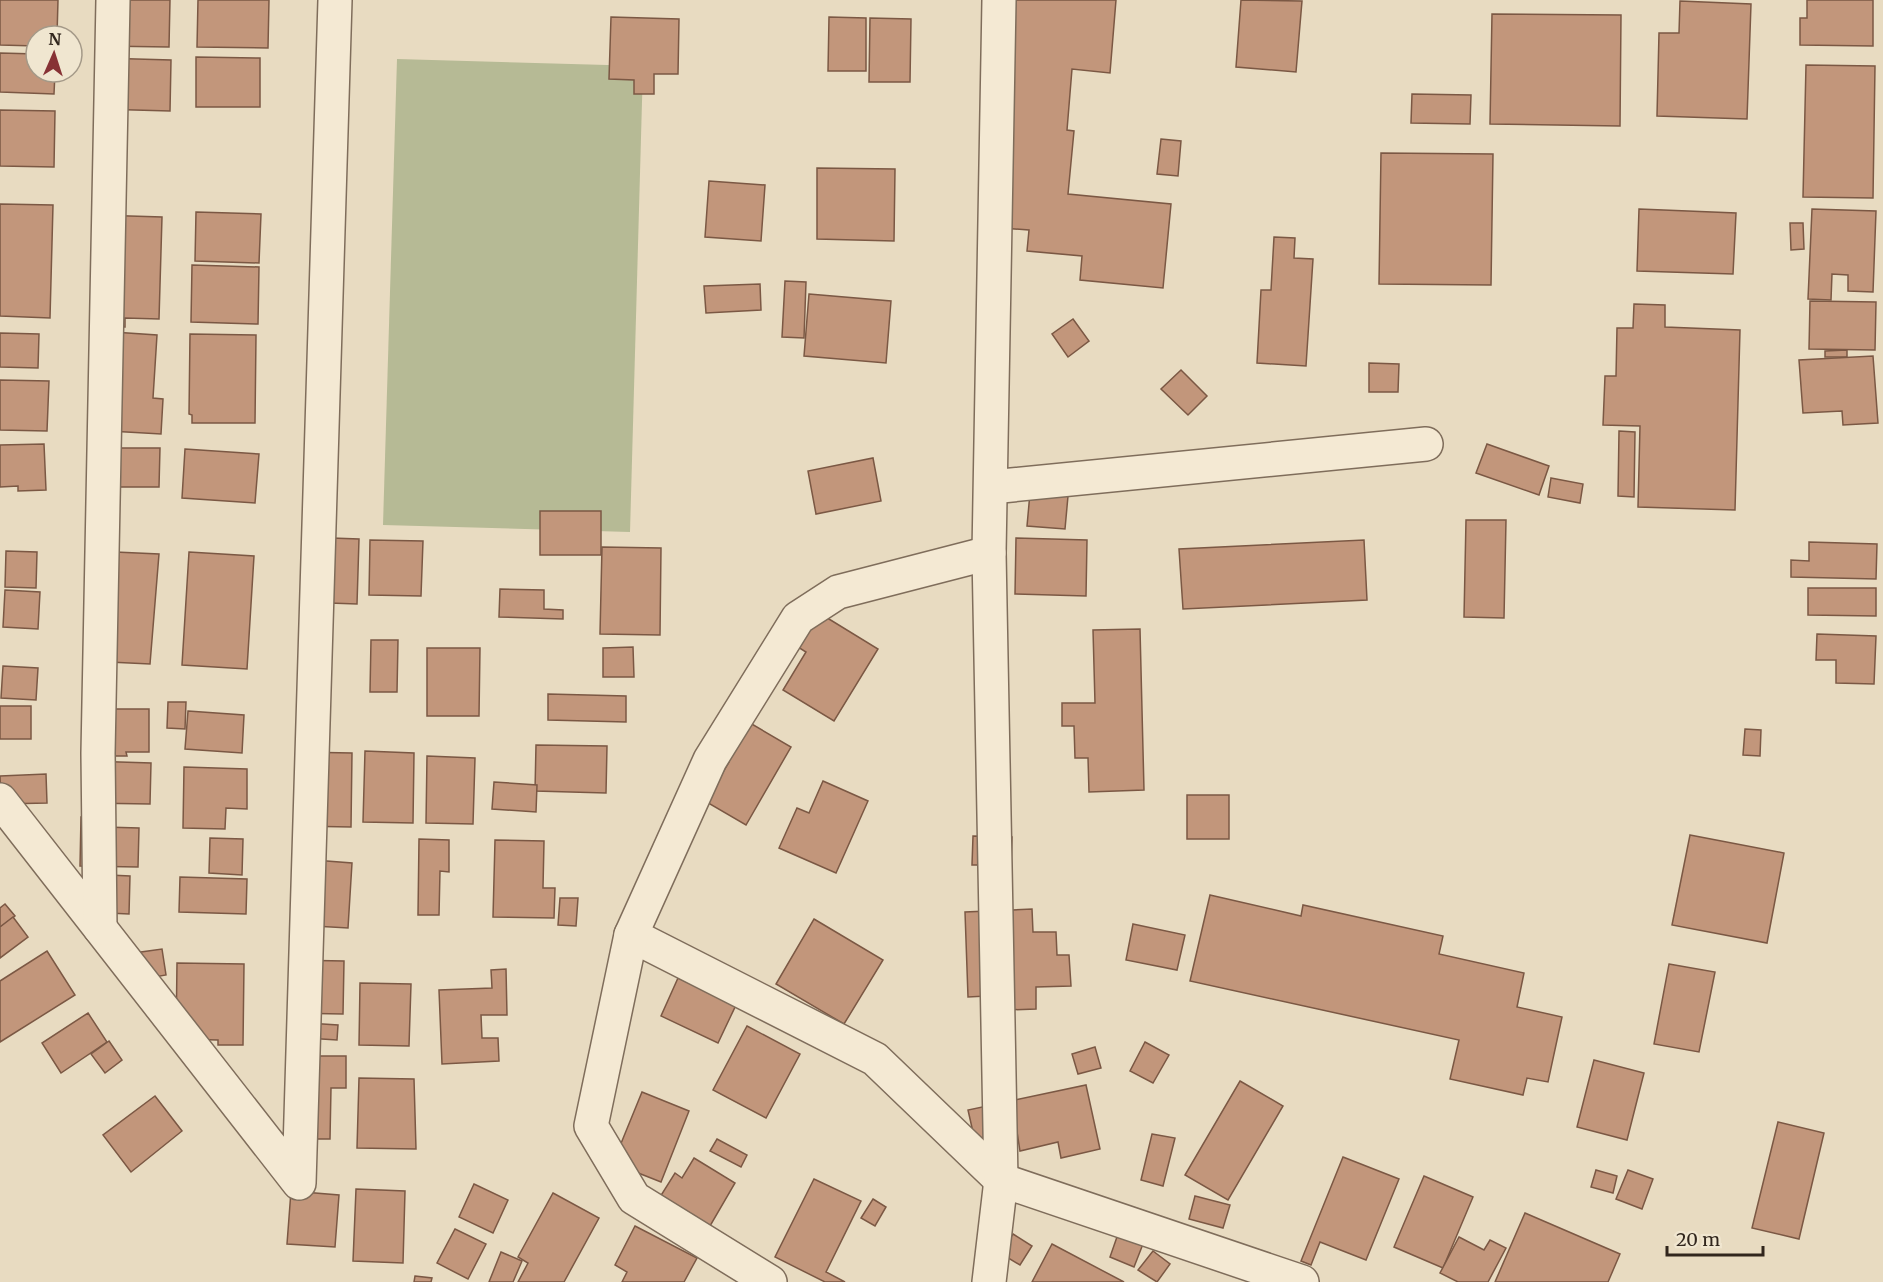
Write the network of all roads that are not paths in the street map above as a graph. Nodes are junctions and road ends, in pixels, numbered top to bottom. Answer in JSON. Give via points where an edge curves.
{"nodes":[{"id":1,"x":113,"y":0,"type":"edge"},
{"id":2,"x":336,"y":0,"type":"edge"},
{"id":3,"x":999,"y":0,"type":"edge"},
{"id":4,"x":1426,"y":444,"type":"dead end"},
{"id":5,"x":991,"y":487,"type":"junction"},
{"id":6,"x":989,"y":553,"type":"junction"},
{"id":7,"x":0,"y":800,"type":"edge"},
{"id":8,"x":100,"y":928,"type":"junction"},
{"id":9,"x":631,"y":935,"type":"junction"},
{"id":10,"x":1001,"y":1180,"type":"junction"},
{"id":11,"x":770,"y":1282,"type":"edge"},
{"id":12,"x":989,"y":1282,"type":"edge"},
{"id":13,"x":1302,"y":1282,"type":"edge"}],
"edges":[{"from":1,"to":8,"type":"street","via":[[98,753]]},
{"from":2,"to":8,"type":"street","via":[[299,1183]]},
{"from":3,"to":5,"type":"street"},
{"from":4,"to":5,"type":"street"},
{"from":5,"to":6,"type":"street"},
{"from":6,"to":9,"type":"street","via":[[838,592],[798,618],[710,760]]},
{"from":6,"to":10,"type":"street"},
{"from":7,"to":8,"type":"street"},
{"from":9,"to":10,"type":"street","via":[[875,1059]]},
{"from":9,"to":11,"type":"street","via":[[591,1126],[634,1198]]},
{"from":10,"to":12,"type":"street"},
{"from":10,"to":13,"type":"street"}]}
